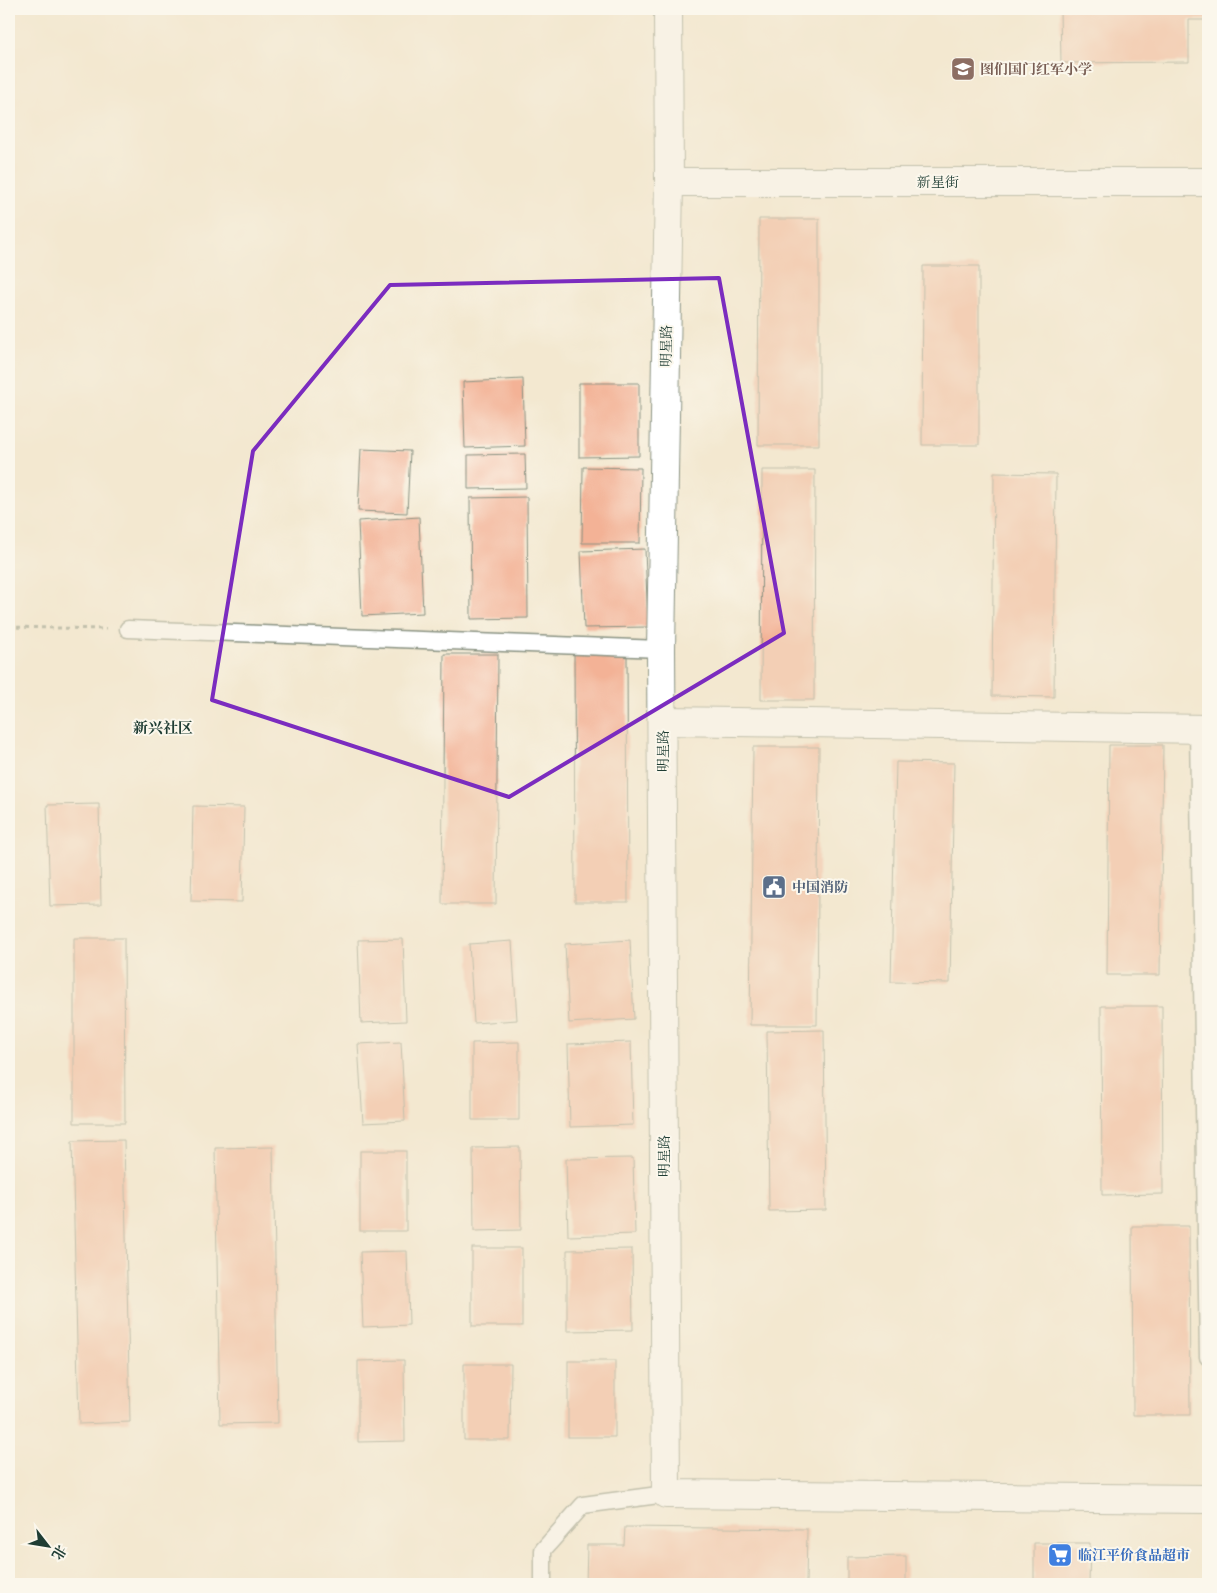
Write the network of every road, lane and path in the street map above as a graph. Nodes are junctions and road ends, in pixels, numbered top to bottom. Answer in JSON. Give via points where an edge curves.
{"nodes":[{"id":1,"x":668,"y":9,"type":"edge"},
{"id":2,"x":669,"y":182,"type":"junction"},
{"id":3,"x":1208,"y":182,"type":"edge"},
{"id":4,"x":9,"y":627,"type":"edge"},
{"id":5,"x":128,"y":629,"type":"joint"},
{"id":6,"x":661,"y":649,"type":"junction"},
{"id":7,"x":663,"y":721,"type":"junction"},
{"id":8,"x":1203,"y":729,"type":"edge"},
{"id":9,"x":1208,"y":1357,"type":"edge"},
{"id":10,"x":666,"y":1494,"type":"junction"},
{"id":11,"x":1208,"y":1499,"type":"edge"},
{"id":12,"x":543,"y":1584,"type":"edge"}],
"edges":[{"from":1,"to":2,"type":"street","name":"明星路"},
{"from":2,"to":3,"type":"street","name":"新星街"},
{"from":2,"to":6,"type":"street","name":"明星路"},
{"from":4,"to":5,"type":"path"},
{"from":5,"to":6,"type":"lane"},
{"from":6,"to":7,"type":"street","name":"明星路"},
{"from":7,"to":8,"type":"street"},
{"from":7,"to":10,"type":"street","name":"明星路"},
{"from":8,"to":9,"type":"lane"},
{"from":10,"to":11,"type":"street"},
{"from":10,"to":12,"type":"lane","via":[[583,1505],[543,1550]]}]}
